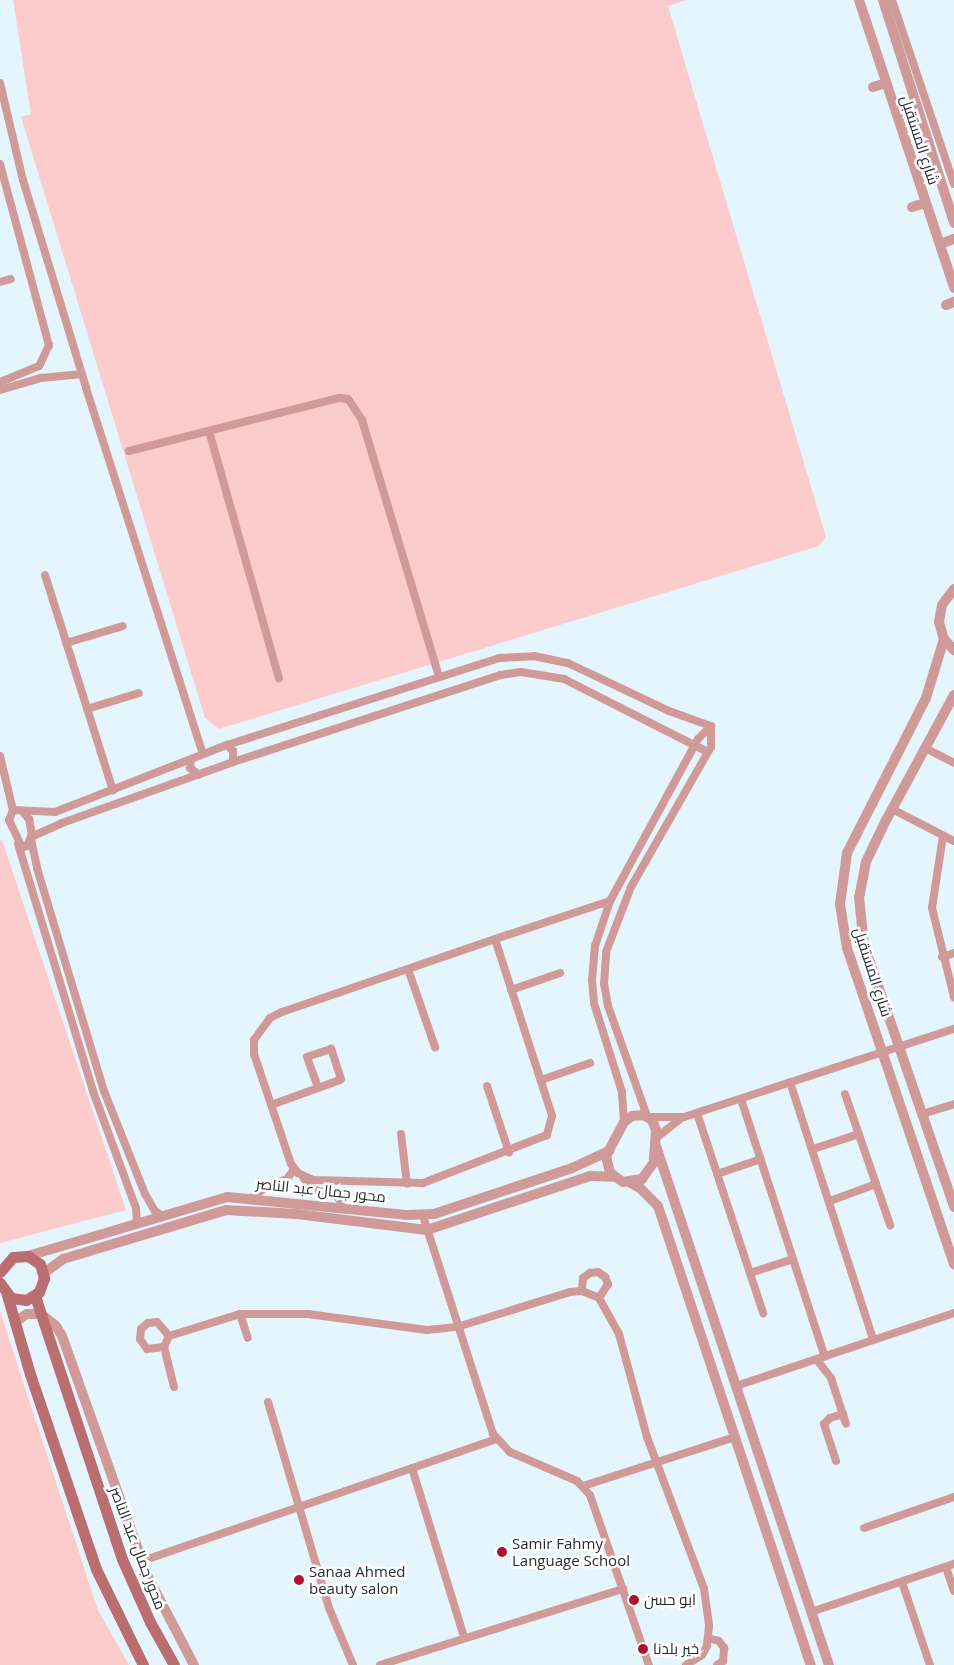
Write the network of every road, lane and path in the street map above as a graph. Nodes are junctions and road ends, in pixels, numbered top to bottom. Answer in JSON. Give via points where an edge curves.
{"nodes":[{"id":1,"x":859,"y":0,"type":"edge"},
{"id":2,"x":883,"y":0,"type":"edge"},
{"id":3,"x":892,"y":0,"type":"edge"},
{"id":4,"x":0,"y":83,"type":"edge"},
{"id":5,"x":886,"y":83,"type":"junction"},
{"id":6,"x":873,"y":87,"type":"dead end"},
{"id":7,"x":0,"y":164,"type":"edge"},
{"id":8,"x":954,"y":184,"type":"edge"},
{"id":9,"x":925,"y":203,"type":"junction"},
{"id":10,"x":912,"y":207,"type":"dead end"},
{"id":11,"x":954,"y":223,"type":"edge"},
{"id":12,"x":954,"y":239,"type":"edge"},
{"id":13,"x":940,"y":244,"type":"junction"},
{"id":14,"x":11,"y":278,"type":"dead end"},
{"id":15,"x":0,"y":282,"type":"edge"},
{"id":16,"x":954,"y":288,"type":"edge"},
{"id":17,"x":43,"y":362,"type":"junction"},
{"id":18,"x":82,"y":374,"type":"junction"},
{"id":19,"x":49,"y":377,"type":"junction"},
{"id":20,"x":0,"y":382,"type":"edge"},
{"id":21,"x":0,"y":390,"type":"edge"},
{"id":22,"x":208,"y":431,"type":"junction"},
{"id":23,"x":129,"y":451,"type":"dead end"},
{"id":24,"x":45,"y":575,"type":"dead end"},
{"id":25,"x":954,"y":589,"type":"edge"},
{"id":26,"x":123,"y":626,"type":"dead end"},
{"id":27,"x":944,"y":639,"type":"junction"},
{"id":28,"x":66,"y":644,"type":"junction"},
{"id":29,"x":954,"y":650,"type":"edge"},
{"id":30,"x":439,"y":676,"type":"junction"},
{"id":31,"x":279,"y":678,"type":"dead end"},
{"id":32,"x":140,"y":693,"type":"dead end"},
{"id":33,"x":954,"y":695,"type":"edge"},
{"id":34,"x":87,"y":709,"type":"junction"},
{"id":35,"x":711,"y":726,"type":"junction"},
{"id":36,"x":227,"y":745,"type":"junction"},
{"id":37,"x":694,"y":745,"type":"junction"},
{"id":38,"x":925,"y":748,"type":"junction"},
{"id":39,"x":708,"y":752,"type":"junction"},
{"id":40,"x":203,"y":754,"type":"junction"},
{"id":41,"x":0,"y":756,"type":"edge"},
{"id":42,"x":192,"y":760,"type":"junction"},
{"id":43,"x":232,"y":762,"type":"junction"},
{"id":44,"x":954,"y":762,"type":"edge"},
{"id":45,"x":199,"y":775,"type":"junction"},
{"id":46,"x":113,"y":790,"type":"junction"},
{"id":47,"x":892,"y":809,"type":"junction"},
{"id":48,"x":15,"y":812,"type":"junction"},
{"id":49,"x":0,"y":818,"type":"edge"},
{"id":50,"x":943,"y":836,"type":"junction"},
{"id":51,"x":31,"y":838,"type":"junction"},
{"id":52,"x":954,"y":841,"type":"edge"},
{"id":53,"x":18,"y":844,"type":"junction"},
{"id":54,"x":610,"y":900,"type":"junction"},
{"id":55,"x":495,"y":940,"type":"junction"},
{"id":56,"x":954,"y":953,"type":"edge"},
{"id":57,"x":942,"y":957,"type":"junction"},
{"id":58,"x":408,"y":969,"type":"junction"},
{"id":59,"x":560,"y":973,"type":"dead end"},
{"id":60,"x":512,"y":990,"type":"junction"},
{"id":61,"x":954,"y":997,"type":"edge"},
{"id":62,"x":954,"y":1028,"type":"edge"},
{"id":63,"x":435,"y":1047,"type":"dead end"},
{"id":64,"x":899,"y":1047,"type":"junction"},
{"id":65,"x":883,"y":1052,"type":"junction"},
{"id":66,"x":590,"y":1063,"type":"dead end"},
{"id":67,"x":540,"y":1080,"type":"junction"},
{"id":68,"x":790,"y":1082,"type":"junction"},
{"id":69,"x":486,"y":1086,"type":"dead end"},
{"id":70,"x":318,"y":1088,"type":"junction"},
{"id":71,"x":637,"y":1094,"type":"junction"},
{"id":72,"x":845,"y":1094,"type":"dead end"},
{"id":73,"x":741,"y":1099,"type":"junction"},
{"id":74,"x":624,"y":1100,"type":"junction"},
{"id":75,"x":954,"y":1104,"type":"edge"},
{"id":76,"x":271,"y":1105,"type":"junction"},
{"id":77,"x":697,"y":1113,"type":"junction"},
{"id":78,"x":922,"y":1114,"type":"junction"},
{"id":79,"x":647,"y":1117,"type":"junction"},
{"id":80,"x":684,"y":1117,"type":"junction"},
{"id":81,"x":624,"y":1122,"type":"junction"},
{"id":82,"x":401,"y":1134,"type":"dead end"},
{"id":83,"x":859,"y":1134,"type":"junction"},
{"id":84,"x":655,"y":1140,"type":"junction"},
{"id":85,"x":813,"y":1149,"type":"junction"},
{"id":86,"x":609,"y":1150,"type":"junction"},
{"id":87,"x":509,"y":1152,"type":"junction"},
{"id":88,"x":761,"y":1159,"type":"junction"},
{"id":89,"x":585,"y":1163,"type":"junction"},
{"id":90,"x":294,"y":1169,"type":"junction"},
{"id":91,"x":717,"y":1174,"type":"junction"},
{"id":92,"x":590,"y":1176,"type":"junction"},
{"id":93,"x":304,"y":1177,"type":"junction"},
{"id":94,"x":613,"y":1177,"type":"junction"},
{"id":95,"x":950,"y":1180,"type":"edge"},
{"id":96,"x":629,"y":1182,"type":"junction"},
{"id":97,"x":407,"y":1184,"type":"junction"},
{"id":98,"x":876,"y":1184,"type":"junction"},
{"id":99,"x":671,"y":1196,"type":"junction"},
{"id":100,"x":253,"y":1198,"type":"junction"},
{"id":101,"x":830,"y":1201,"type":"junction"},
{"id":102,"x":658,"y":1206,"type":"junction"},
{"id":103,"x":344,"y":1207,"type":"junction"},
{"id":104,"x":954,"y":1207,"type":"edge"},
{"id":105,"x":161,"y":1214,"type":"junction"},
{"id":106,"x":423,"y":1216,"type":"junction"},
{"id":107,"x":137,"y":1222,"type":"junction"},
{"id":108,"x":890,"y":1226,"type":"dead end"},
{"id":109,"x":427,"y":1230,"type":"junction"},
{"id":110,"x":28,"y":1256,"type":"junction"},
{"id":111,"x":793,"y":1259,"type":"junction"},
{"id":112,"x":954,"y":1264,"type":"edge"},
{"id":113,"x":0,"y":1272,"type":"edge"},
{"id":114,"x":750,"y":1273,"type":"junction"},
{"id":115,"x":44,"y":1274,"type":"junction"},
{"id":116,"x":0,"y":1283,"type":"edge"},
{"id":117,"x":582,"y":1291,"type":"junction"},
{"id":118,"x":7,"y":1295,"type":"junction"},
{"id":119,"x":35,"y":1296,"type":"junction"},
{"id":120,"x":599,"y":1298,"type":"junction"},
{"id":121,"x":763,"y":1313,"type":"dead end"},
{"id":122,"x":954,"y":1313,"type":"edge"},
{"id":123,"x":41,"y":1314,"type":"junction"},
{"id":124,"x":240,"y":1314,"type":"junction"},
{"id":125,"x":15,"y":1322,"type":"junction"},
{"id":126,"x":457,"y":1327,"type":"junction"},
{"id":127,"x":169,"y":1336,"type":"junction"},
{"id":128,"x":248,"y":1338,"type":"dead end"},
{"id":129,"x":873,"y":1339,"type":"junction"},
{"id":130,"x":164,"y":1347,"type":"junction"},
{"id":131,"x":826,"y":1357,"type":"junction"},
{"id":132,"x":817,"y":1360,"type":"junction"},
{"id":133,"x":736,"y":1386,"type":"junction"},
{"id":134,"x":174,"y":1387,"type":"dead end"},
{"id":135,"x":268,"y":1402,"type":"dead end"},
{"id":136,"x":843,"y":1414,"type":"junction"},
{"id":137,"x":846,"y":1424,"type":"dead end"},
{"id":138,"x":735,"y":1437,"type":"junction"},
{"id":139,"x":496,"y":1439,"type":"junction"},
{"id":140,"x":836,"y":1461,"type":"dead end"},
{"id":141,"x":657,"y":1463,"type":"junction"},
{"id":142,"x":412,"y":1468,"type":"junction"},
{"id":143,"x":583,"y":1486,"type":"junction"},
{"id":144,"x":954,"y":1497,"type":"edge"},
{"id":145,"x":300,"y":1508,"type":"junction"},
{"id":146,"x":864,"y":1528,"type":"dead end"},
{"id":147,"x":142,"y":1561,"type":"junction"},
{"id":148,"x":950,"y":1565,"type":"edge"},
{"id":149,"x":902,"y":1582,"type":"junction"},
{"id":150,"x":624,"y":1589,"type":"junction"},
{"id":151,"x":954,"y":1591,"type":"edge"},
{"id":152,"x":811,"y":1612,"type":"junction"},
{"id":153,"x":464,"y":1637,"type":"junction"},
{"id":154,"x":708,"y":1638,"type":"junction"},
{"id":155,"x":689,"y":1664,"type":"edge"},
{"id":156,"x":143,"y":1665,"type":"edge"},
{"id":157,"x":174,"y":1665,"type":"edge"},
{"id":158,"x":194,"y":1665,"type":"edge"},
{"id":159,"x":353,"y":1665,"type":"edge"},
{"id":160,"x":380,"y":1665,"type":"edge"},
{"id":161,"x":649,"y":1665,"type":"edge"},
{"id":162,"x":701,"y":1665,"type":"edge"},
{"id":163,"x":717,"y":1665,"type":"edge"},
{"id":164,"x":811,"y":1665,"type":"edge"},
{"id":165,"x":829,"y":1665,"type":"edge"},
{"id":166,"x":930,"y":1665,"type":"edge"}],
"edges":[{"from":1,"to":5,"type":"street","name":"شارع المستقبل"},
{"from":2,"to":11,"type":"street","name":"شارع المستقبل"},
{"from":3,"to":8,"type":"street"},
{"from":4,"to":18,"type":"street","via":[[23,180]]},
{"from":5,"to":6,"type":"street"},
{"from":5,"to":9,"type":"street","name":"شارع المستقبل"},
{"from":7,"to":17,"type":"street","via":[[49,339]]},
{"from":9,"to":10,"type":"street"},
{"from":9,"to":13,"type":"street","name":"شارع المستقبل"},
{"from":12,"to":13,"type":"street"},
{"from":13,"to":16,"type":"street","name":"شارع المستقبل"},
{"from":14,"to":15,"type":"street"},
{"from":17,"to":19,"type":"street"},
{"from":17,"to":20,"type":"street","via":[[28,373]]},
{"from":18,"to":19,"type":"street"},
{"from":18,"to":40,"type":"street"},
{"from":19,"to":21,"type":"street"},
{"from":22,"to":23,"type":"street"},
{"from":22,"to":30,"type":"street","via":[[339,398],[353,404],[362,420]]},
{"from":22,"to":31,"type":"street"},
{"from":24,"to":28,"type":"street"},
{"from":25,"to":27,"type":"street","via":[[946,597],[939,613]]},
{"from":26,"to":28,"type":"street"},
{"from":27,"to":29,"type":"street"},
{"from":27,"to":65,"type":"street","name":"شارع المستقبل","via":[[926,698],[860,823],[841,878],[840,904],[847,948]]},
{"from":28,"to":34,"type":"street"},
{"from":30,"to":35,"type":"street","via":[[500,658],[552,659],[568,663],[669,711]]},
{"from":30,"to":36,"type":"street"},
{"from":32,"to":34,"type":"street"},
{"from":33,"to":38,"type":"street","name":"شارع المستقبل"},
{"from":34,"to":46,"type":"street"},
{"from":35,"to":37,"type":"street"},
{"from":35,"to":39,"type":"street","via":[[713,740]]},
{"from":36,"to":40,"type":"street"},
{"from":36,"to":43,"type":"street","via":[[233,751]]},
{"from":37,"to":39,"type":"street"},
{"from":37,"to":43,"type":"street","via":[[564,679],[521,672],[500,675]]},
{"from":37,"to":54,"type":"street"},
{"from":38,"to":44,"type":"street"},
{"from":38,"to":47,"type":"street","name":"شارع المستقبل"},
{"from":39,"to":71,"type":"street","via":[[630,888],[606,952],[606,995]]},
{"from":40,"to":42,"type":"street"},
{"from":41,"to":48,"type":"street"},
{"from":42,"to":45,"type":"street","via":[[190,768]]},
{"from":42,"to":46,"type":"street"},
{"from":43,"to":45,"type":"street"},
{"from":45,"to":51,"type":"street","via":[[62,822]]},
{"from":46,"to":48,"type":"street","via":[[55,812]]},
{"from":47,"to":50,"type":"street"},
{"from":47,"to":64,"type":"street","name":"شارع المستقبل","via":[[866,862],[859,912],[864,945]]},
{"from":48,"to":49,"type":"street"},
{"from":48,"to":51,"type":"street","via":[[29,819]]},
{"from":48,"to":53,"type":"street"},
{"from":50,"to":52,"type":"street"},
{"from":50,"to":57,"type":"street","via":[[932,908]]},
{"from":51,"to":53,"type":"street","via":[[25,847]]},
{"from":51,"to":105,"type":"street","via":[[37,868],[107,1098],[144,1194]]},
{"from":53,"to":107,"type":"street","via":[[94,1094],[136,1208]]},
{"from":54,"to":55,"type":"street"},
{"from":54,"to":74,"type":"street","via":[[595,946],[593,992]]},
{"from":55,"to":58,"type":"street"},
{"from":55,"to":60,"type":"street"},
{"from":56,"to":57,"type":"street"},
{"from":57,"to":61,"type":"street"},
{"from":58,"to":63,"type":"street"},
{"from":58,"to":76,"type":"street","via":[[270,1018],[260,1028],[254,1054]]},
{"from":59,"to":60,"type":"street"},
{"from":60,"to":67,"type":"street"},
{"from":62,"to":64,"type":"street"},
{"from":64,"to":65,"type":"street"},
{"from":64,"to":78,"type":"street","name":"شارع المستقبل"},
{"from":65,"to":68,"type":"street"},
{"from":65,"to":112,"type":"street","name":"شارع المستقبل"},
{"from":66,"to":67,"type":"street"},
{"from":67,"to":87,"type":"street","via":[[552,1116],[552,1128],[541,1140]]},
{"from":68,"to":73,"type":"street"},
{"from":68,"to":85,"type":"street"},
{"from":69,"to":87,"type":"street"},
{"from":70,"to":70,"type":"street","via":[[342,1078],[332,1049],[307,1057]]},
{"from":70,"to":76,"type":"street"},
{"from":71,"to":74,"type":"street","via":[[632,1102]]},
{"from":71,"to":79,"type":"street"},
{"from":72,"to":83,"type":"street"},
{"from":73,"to":77,"type":"street"},
{"from":73,"to":88,"type":"street"},
{"from":74,"to":81,"type":"street"},
{"from":75,"to":78,"type":"street"},
{"from":76,"to":90,"type":"street"},
{"from":77,"to":80,"type":"street"},
{"from":77,"to":91,"type":"street"},
{"from":78,"to":95,"type":"street","name":"شارع المستقبل"},
{"from":79,"to":80,"type":"street"},
{"from":79,"to":81,"type":"street","via":[[632,1116]]},
{"from":79,"to":84,"type":"street","via":[[655,1124]]},
{"from":80,"to":84,"type":"street"},
{"from":81,"to":86,"type":"street"},
{"from":82,"to":97,"type":"street"},
{"from":83,"to":85,"type":"street"},
{"from":83,"to":98,"type":"street"},
{"from":84,"to":96,"type":"street","via":[[652,1169],[642,1179]]},
{"from":84,"to":99,"type":"street"},
{"from":85,"to":101,"type":"street"},
{"from":86,"to":89,"type":"street","name":"محور جمال عبد الناصر"},
{"from":86,"to":94,"type":"street","via":[[606,1162]]},
{"from":87,"to":97,"type":"street","via":[[430,1181]]},
{"from":88,"to":91,"type":"street"},
{"from":88,"to":111,"type":"street"},
{"from":89,"to":92,"type":"street","via":[[594,1168]]},
{"from":89,"to":106,"type":"street","name":"محور جمال عبد الناصر","via":[[445,1212]]},
{"from":90,"to":93,"type":"street"},
{"from":90,"to":100,"type":"street","via":[[287,1179],[266,1187]]},
{"from":91,"to":114,"type":"street"},
{"from":92,"to":94,"type":"street","name":"محور جمال عبد الناصر"},
{"from":92,"to":109,"type":"street","name":"محور جمال عبد الناصر"},
{"from":93,"to":97,"type":"street"},
{"from":93,"to":103,"type":"street","via":[[310,1188],[338,1197]]},
{"from":94,"to":96,"type":"street"},
{"from":95,"to":104,"type":"street","name":"شارع المستقبل"},
{"from":96,"to":102,"type":"street"},
{"from":98,"to":101,"type":"street"},
{"from":98,"to":108,"type":"street"},
{"from":99,"to":102,"type":"street","via":[[666,1192],[658,1193]]},
{"from":99,"to":133,"type":"street"},
{"from":100,"to":103,"type":"street","name":"محور جمال عبد الناصر"},
{"from":100,"to":105,"type":"street","name":"محور جمال عبد الناصر","via":[[227,1197]]},
{"from":101,"to":129,"type":"street"},
{"from":102,"to":138,"type":"street"},
{"from":103,"to":106,"type":"street","name":"محور جمال عبد الناصر"},
{"from":105,"to":107,"type":"street","name":"محور جمال عبد الناصر"},
{"from":106,"to":109,"type":"street"},
{"from":107,"to":110,"type":"street","name":"محور جمال عبد الناصر"},
{"from":109,"to":115,"type":"street","name":"محور جمال عبد الناصر","via":[[297,1214],[226,1210],[64,1260]]},
{"from":109,"to":126,"type":"street"},
{"from":110,"to":113,"type":"main road","via":[[13,1257]]},
{"from":110,"to":115,"type":"main road","via":[[36,1260]]},
{"from":111,"to":114,"type":"street"},
{"from":111,"to":131,"type":"street"},
{"from":114,"to":121,"type":"street"},
{"from":115,"to":119,"type":"main road","via":[[42,1288]]},
{"from":116,"to":118,"type":"main road"},
{"from":117,"to":120,"type":"street"},
{"from":117,"to":120,"type":"street","via":[[583,1278],[598,1272],[608,1284]]},
{"from":117,"to":126,"type":"street"},
{"from":118,"to":119,"type":"main road","via":[[21,1300]]},
{"from":118,"to":125,"type":"main road"},
{"from":119,"to":123,"type":"main road","name":"محور جمال عبد الناصر"},
{"from":120,"to":141,"type":"street","via":[[619,1334]]},
{"from":122,"to":129,"type":"street"},
{"from":123,"to":125,"type":"street","via":[[27,1314]]},
{"from":123,"to":147,"type":"street","via":[[56,1326],[62,1336]]},
{"from":123,"to":157,"type":"main road","name":"محور جمال عبد الناصر","via":[[122,1559],[150,1622]]},
{"from":124,"to":126,"type":"street","via":[[308,1314],[416,1329]]},
{"from":124,"to":127,"type":"street"},
{"from":124,"to":128,"type":"street"},
{"from":125,"to":156,"type":"main road","via":[[96,1569]]},
{"from":126,"to":139,"type":"street"},
{"from":127,"to":130,"type":"street"},
{"from":127,"to":130,"type":"street","via":[[157,1322],[148,1323],[141,1329],[140,1340],[147,1349]]},
{"from":129,"to":131,"type":"street"},
{"from":130,"to":134,"type":"street"},
{"from":131,"to":132,"type":"street"},
{"from":132,"to":133,"type":"street"},
{"from":132,"to":136,"type":"street","via":[[831,1378]]},
{"from":133,"to":152,"type":"street"},
{"from":135,"to":145,"type":"street"},
{"from":136,"to":137,"type":"street"},
{"from":136,"to":140,"type":"street","via":[[824,1424]]},
{"from":138,"to":141,"type":"street"},
{"from":138,"to":164,"type":"street"},
{"from":139,"to":142,"type":"street"},
{"from":139,"to":143,"type":"street","via":[[510,1452]]},
{"from":141,"to":143,"type":"street"},
{"from":141,"to":154,"type":"street","via":[[704,1589]]},
{"from":142,"to":145,"type":"street"},
{"from":142,"to":153,"type":"street"},
{"from":143,"to":150,"type":"street","via":[[594,1502]]},
{"from":144,"to":146,"type":"street"},
{"from":145,"to":147,"type":"street"},
{"from":145,"to":159,"type":"street","via":[[329,1608]]},
{"from":147,"to":158,"type":"street","via":[[161,1607]]},
{"from":148,"to":149,"type":"street"},
{"from":148,"to":151,"type":"street"},
{"from":149,"to":152,"type":"street"},
{"from":149,"to":166,"type":"street"},
{"from":150,"to":153,"type":"street"},
{"from":150,"to":161,"type":"street"},
{"from":152,"to":165,"type":"street"},
{"from":153,"to":160,"type":"street"},
{"from":154,"to":155,"type":"street","via":[[705,1650]]},
{"from":154,"to":163,"type":"street","via":[[719,1641],[724,1648],[722,1661]]},
{"from":155,"to":162,"type":"street"}]}
